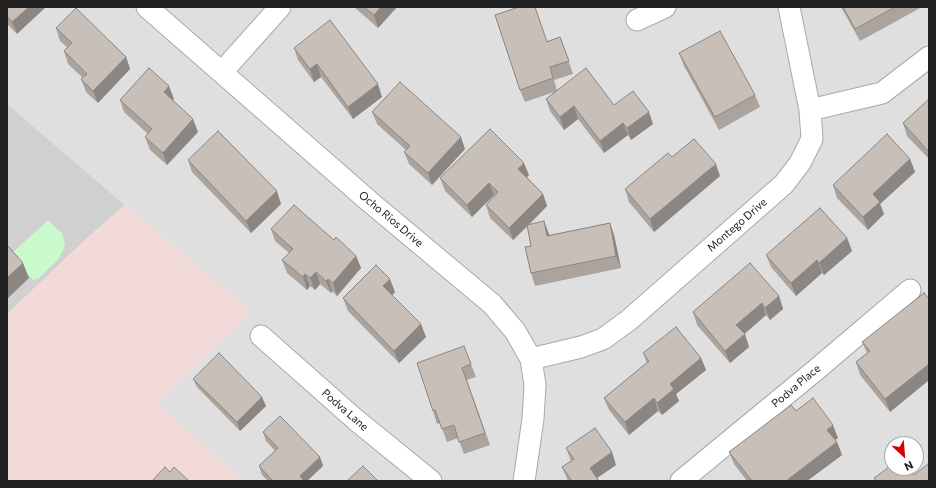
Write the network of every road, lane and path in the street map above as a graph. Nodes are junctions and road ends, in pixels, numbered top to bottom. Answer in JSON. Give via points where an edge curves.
{"nodes":[{"id":1,"x":147,"y":7,"type":"edge"},
{"id":2,"x":280,"y":7,"type":"edge"},
{"id":3,"x":665,"y":7,"type":"edge"},
{"id":4,"x":789,"y":7,"type":"edge"},
{"id":5,"x":637,"y":20,"type":"dead end"},
{"id":6,"x":929,"y":57,"type":"edge"},
{"id":7,"x":222,"y":72,"type":"junction"},
{"id":8,"x":810,"y":110,"type":"junction"},
{"id":9,"x":910,"y":290,"type":"dead end"},
{"id":10,"x":261,"y":336,"type":"dead end"},
{"id":11,"x":531,"y":359,"type":"junction"},
{"id":12,"x":431,"y":481,"type":"edge"},
{"id":13,"x":524,"y":481,"type":"edge"},
{"id":14,"x":680,"y":481,"type":"edge"}],
"edges":[{"from":1,"to":7,"type":"street","name":"Ocho Rios Drive"},
{"from":2,"to":7,"type":"street"},
{"from":3,"to":5,"type":"street"},
{"from":4,"to":8,"type":"street","name":"Montego Drive"},
{"from":6,"to":8,"type":"street","via":[[882,93]]},
{"from":7,"to":11,"type":"street","name":"Ocho Rios Drive","via":[[370,202],[492,304],[515,331]]},
{"from":8,"to":11,"type":"street","name":"Montego Drive","via":[[812,139],[800,164],[784,184],[629,320],[603,339]]},
{"from":9,"to":14,"type":"street","name":"Podva Place"},
{"from":10,"to":12,"type":"street","name":"Podva Lane","via":[[356,420]]},
{"from":11,"to":13,"type":"street","name":"Ocho Rios Drive","via":[[536,385]]}]}
